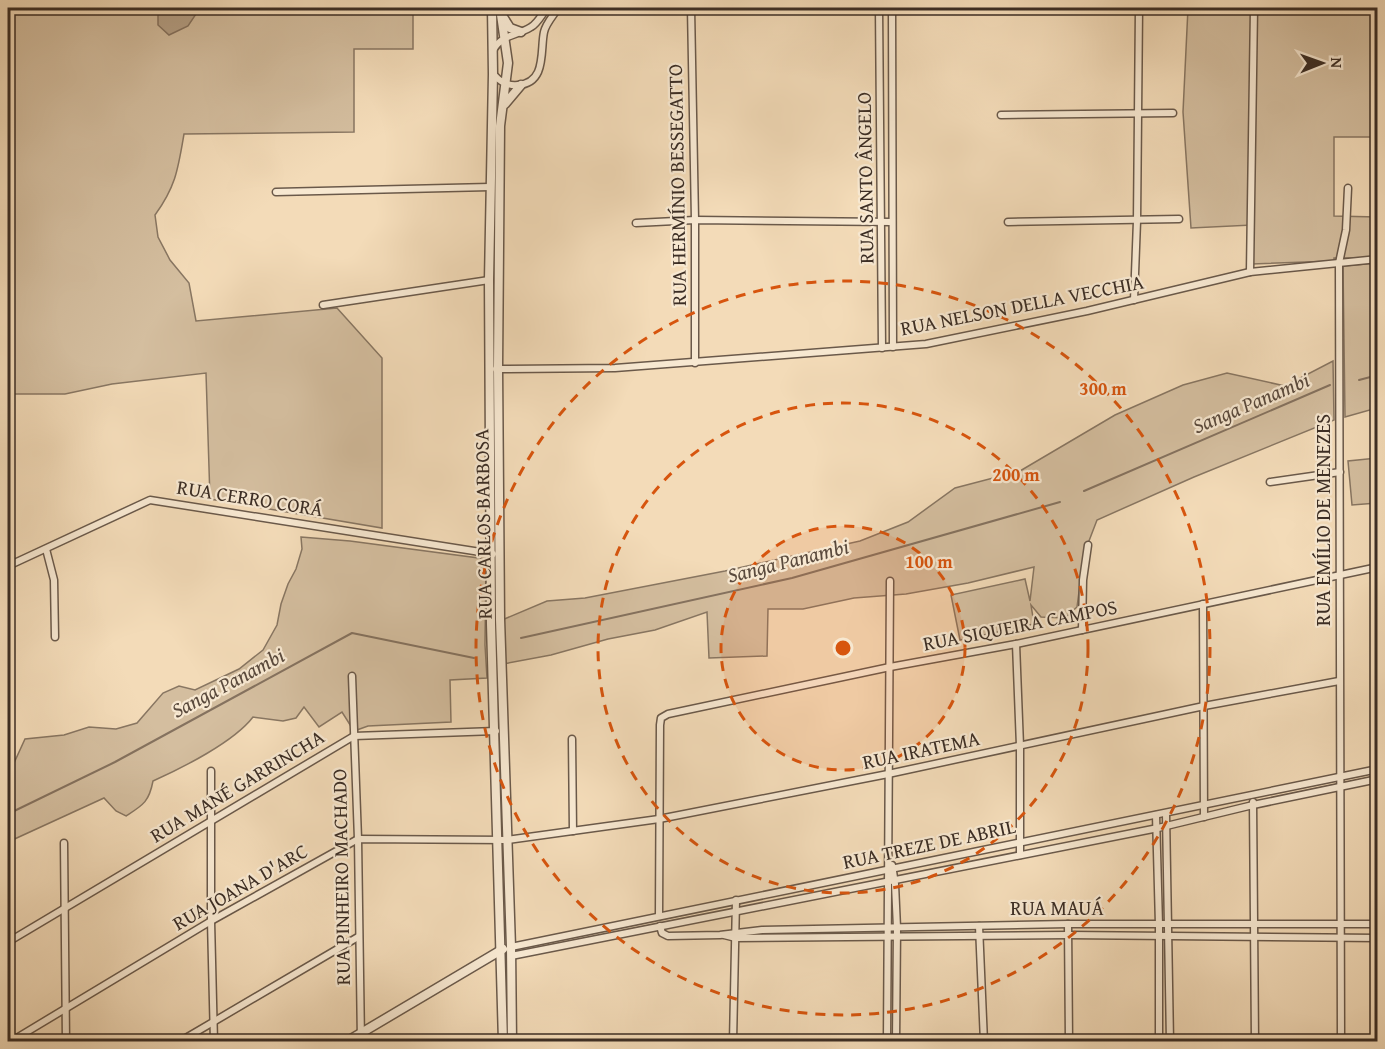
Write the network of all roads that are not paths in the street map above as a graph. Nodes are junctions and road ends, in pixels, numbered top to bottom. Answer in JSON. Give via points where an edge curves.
{"nodes":[{"id":1,"x":546,"y":8,"type":"edge"},
{"id":2,"x":558,"y":8,"type":"edge"},
{"id":3,"x":691,"y":8,"type":"edge"},
{"id":4,"x":879,"y":8,"type":"edge"},
{"id":5,"x":892,"y":8,"type":"edge"},
{"id":6,"x":1139,"y":8,"type":"edge"},
{"id":7,"x":1254,"y":8,"type":"edge"},
{"id":8,"x":497,"y":9,"type":"edge"},
{"id":9,"x":521,"y":32,"type":"junction"},
{"id":10,"x":505,"y":37,"type":"junction"},
{"id":11,"x":493,"y":51,"type":"junction"},
{"id":12,"x":493,"y":74,"type":"junction"},
{"id":13,"x":507,"y":85,"type":"junction"},
{"id":14,"x":521,"y":85,"type":"junction"},
{"id":15,"x":503,"y":106,"type":"junction"},
{"id":16,"x":1138,"y":113,"type":"junction"},
{"id":17,"x":1173,"y":113,"type":"dead end"},
{"id":18,"x":1001,"y":115,"type":"dead end"},
{"id":19,"x":490,"y":187,"type":"junction"},
{"id":20,"x":1348,"y":188,"type":"dead end"},
{"id":21,"x":276,"y":192,"type":"dead end"},
{"id":22,"x":1179,"y":219,"type":"dead end"},
{"id":23,"x":695,"y":220,"type":"junction"},
{"id":24,"x":882,"y":221,"type":"junction"},
{"id":25,"x":1137,"y":221,"type":"junction"},
{"id":26,"x":892,"y":222,"type":"junction"},
{"id":27,"x":1008,"y":222,"type":"dead end"},
{"id":28,"x":636,"y":223,"type":"dead end"},
{"id":29,"x":1377,"y":259,"type":"edge"},
{"id":30,"x":1339,"y":263,"type":"junction"},
{"id":31,"x":1250,"y":272,"type":"junction"},
{"id":32,"x":489,"y":280,"type":"junction"},
{"id":33,"x":1134,"y":300,"type":"junction"},
{"id":34,"x":323,"y":305,"type":"dead end"},
{"id":35,"x":893,"y":347,"type":"junction"},
{"id":36,"x":882,"y":348,"type":"junction"},
{"id":37,"x":695,"y":363,"type":"junction"},
{"id":38,"x":494,"y":369,"type":"junction"},
{"id":39,"x":1340,"y":472,"type":"junction"},
{"id":40,"x":1270,"y":482,"type":"dead end"},
{"id":41,"x":1088,"y":545,"type":"dead end"},
{"id":42,"x":46,"y":549,"type":"junction"},
{"id":43,"x":495,"y":554,"type":"junction"},
{"id":44,"x":8,"y":566,"type":"edge"},
{"id":45,"x":1377,"y":567,"type":"edge"},
{"id":46,"x":1340,"y":574,"type":"junction"},
{"id":47,"x":890,"y":581,"type":"dead end"},
{"id":48,"x":1203,"y":604,"type":"junction"},
{"id":49,"x":1082,"y":630,"type":"junction"},
{"id":50,"x":55,"y":637,"type":"dead end"},
{"id":51,"x":1016,"y":644,"type":"junction"},
{"id":52,"x":890,"y":667,"type":"junction"},
{"id":53,"x":352,"y":676,"type":"dead end"},
{"id":54,"x":1339,"y":681,"type":"junction"},
{"id":55,"x":1204,"y":706,"type":"junction"},
{"id":56,"x":493,"y":731,"type":"junction"},
{"id":57,"x":504,"y":731,"type":"junction"},
{"id":58,"x":354,"y":736,"type":"junction"},
{"id":59,"x":572,"y":739,"type":"dead end"},
{"id":60,"x":1020,"y":746,"type":"junction"},
{"id":61,"x":1377,"y":769,"type":"edge"},
{"id":62,"x":211,"y":771,"type":"dead end"},
{"id":63,"x":888,"y":774,"type":"junction"},
{"id":64,"x":1340,"y":777,"type":"junction"},
{"id":65,"x":1377,"y":779,"type":"edge"},
{"id":66,"x":1340,"y":787,"type":"junction"},
{"id":67,"x":1252,"y":796,"type":"junction"},
{"id":68,"x":1253,"y":805,"type":"junction"},
{"id":69,"x":1203,"y":806,"type":"junction"},
{"id":70,"x":1166,"y":814,"type":"junction"},
{"id":71,"x":1156,"y":816,"type":"junction"},
{"id":72,"x":1204,"y":817,"type":"junction"},
{"id":73,"x":659,"y":819,"type":"junction"},
{"id":74,"x":211,"y":820,"type":"junction"},
{"id":75,"x":1167,"y":826,"type":"junction"},
{"id":76,"x":1158,"y":828,"type":"junction"},
{"id":77,"x":573,"y":831,"type":"junction"},
{"id":78,"x":358,"y":839,"type":"junction"},
{"id":79,"x":497,"y":840,"type":"junction"},
{"id":80,"x":507,"y":840,"type":"junction"},
{"id":81,"x":1019,"y":842,"type":"junction"},
{"id":82,"x":64,"y":843,"type":"dead end"},
{"id":83,"x":1020,"y":855,"type":"junction"},
{"id":84,"x":890,"y":869,"type":"junction"},
{"id":85,"x":891,"y":881,"type":"junction"},
{"id":86,"x":736,"y":900,"type":"junction"},
{"id":87,"x":65,"y":908,"type":"junction"},
{"id":88,"x":737,"y":911,"type":"junction"},
{"id":89,"x":659,"y":916,"type":"junction"},
{"id":90,"x":211,"y":921,"type":"junction"},
{"id":91,"x":1254,"y":923,"type":"junction"},
{"id":92,"x":1068,"y":924,"type":"junction"},
{"id":93,"x":1169,"y":924,"type":"junction"},
{"id":94,"x":1341,"y":924,"type":"junction"},
{"id":95,"x":1377,"y":924,"type":"edge"},
{"id":96,"x":1159,"y":925,"type":"junction"},
{"id":97,"x":660,"y":926,"type":"junction"},
{"id":98,"x":979,"y":926,"type":"junction"},
{"id":99,"x":888,"y":928,"type":"junction"},
{"id":100,"x":897,"y":928,"type":"junction"},
{"id":101,"x":736,"y":935,"type":"junction"},
{"id":102,"x":1068,"y":935,"type":"junction"},
{"id":103,"x":888,"y":936,"type":"junction"},
{"id":104,"x":897,"y":936,"type":"junction"},
{"id":105,"x":981,"y":936,"type":"junction"},
{"id":106,"x":1169,"y":936,"type":"junction"},
{"id":107,"x":1254,"y":936,"type":"junction"},
{"id":108,"x":358,"y":937,"type":"junction"},
{"id":109,"x":1159,"y":937,"type":"junction"},
{"id":110,"x":1341,"y":938,"type":"junction"},
{"id":111,"x":1377,"y":938,"type":"edge"},
{"id":112,"x":8,"y":942,"type":"edge"},
{"id":113,"x":511,"y":951,"type":"junction"},
{"id":114,"x":501,"y":953,"type":"junction"},
{"id":115,"x":66,"y":1008,"type":"junction"},
{"id":116,"x":214,"y":1020,"type":"junction"},
{"id":117,"x":360,"y":1037,"type":"edge"},
{"id":118,"x":10,"y":1041,"type":"edge"},
{"id":119,"x":66,"y":1041,"type":"edge"},
{"id":120,"x":179,"y":1041,"type":"edge"},
{"id":121,"x":214,"y":1041,"type":"edge"},
{"id":122,"x":346,"y":1041,"type":"edge"},
{"id":123,"x":503,"y":1041,"type":"edge"},
{"id":124,"x":512,"y":1041,"type":"edge"},
{"id":125,"x":733,"y":1041,"type":"edge"},
{"id":126,"x":887,"y":1041,"type":"edge"},
{"id":127,"x":896,"y":1041,"type":"edge"},
{"id":128,"x":984,"y":1041,"type":"edge"},
{"id":129,"x":1069,"y":1041,"type":"edge"},
{"id":130,"x":1159,"y":1041,"type":"edge"},
{"id":131,"x":1170,"y":1041,"type":"edge"},
{"id":132,"x":1255,"y":1041,"type":"edge"},
{"id":133,"x":1341,"y":1041,"type":"edge"}],
"edges":[{"from":1,"to":9,"type":"street","via":[[537,22]]},
{"from":2,"to":14,"type":"street","via":[[544,34],[538,72]]},
{"from":3,"to":23,"type":"street","name":"RUA HERMÍNIO BESSEGATTO"},
{"from":4,"to":24,"type":"street","name":"RUA SANTO ÂNGELO"},
{"from":5,"to":26,"type":"street","name":"RUA SANTO ÂNGELO"},
{"from":6,"to":16,"type":"street"},
{"from":7,"to":31,"type":"street"},
{"from":8,"to":9,"type":"street","via":[[510,28]]},
{"from":8,"to":10,"type":"street","name":"RUA CARLOS BARBOSA"},
{"from":8,"to":11,"type":"street","name":"RUA CARLOS BARBOSA"},
{"from":9,"to":10,"type":"street"},
{"from":10,"to":11,"type":"street"},
{"from":10,"to":13,"type":"street","name":"RUA CARLOS BARBOSA"},
{"from":11,"to":12,"type":"street","name":"RUA CARLOS BARBOSA"},
{"from":12,"to":13,"type":"street"},
{"from":12,"to":19,"type":"street","name":"RUA CARLOS BARBOSA"},
{"from":13,"to":14,"type":"street"},
{"from":13,"to":15,"type":"street","name":"RUA CARLOS BARBOSA"},
{"from":14,"to":15,"type":"street"},
{"from":15,"to":38,"type":"street","name":"RUA CARLOS BARBOSA"},
{"from":16,"to":17,"type":"street"},
{"from":16,"to":18,"type":"street"},
{"from":16,"to":25,"type":"street"},
{"from":19,"to":21,"type":"street"},
{"from":19,"to":32,"type":"street","name":"RUA CARLOS BARBOSA"},
{"from":20,"to":30,"type":"street","name":"RUA EMÍLIO DE MENEZES","via":[[1346,230]]},
{"from":22,"to":25,"type":"street"},
{"from":23,"to":24,"type":"street"},
{"from":23,"to":28,"type":"street"},
{"from":23,"to":37,"type":"street","name":"RUA HERMÍNIO BESSEGATTO"},
{"from":24,"to":26,"type":"street"},
{"from":24,"to":36,"type":"street","name":"RUA SANTO ÂNGELO"},
{"from":25,"to":27,"type":"street"},
{"from":25,"to":33,"type":"street"},
{"from":26,"to":35,"type":"street","name":"RUA SANTO ÂNGELO"},
{"from":29,"to":30,"type":"street","name":"RUA NELSON DELLA VECCHIA"},
{"from":30,"to":31,"type":"street","name":"RUA NELSON DELLA VECCHIA"},
{"from":30,"to":39,"type":"street","name":"RUA EMÍLIO DE MENEZES"},
{"from":31,"to":33,"type":"street","name":"RUA NELSON DELLA VECCHIA"},
{"from":32,"to":34,"type":"street"},
{"from":32,"to":38,"type":"street","name":"RUA CARLOS BARBOSA"},
{"from":33,"to":35,"type":"street","name":"RUA NELSON DELLA VECCHIA","via":[[927,344]]},
{"from":35,"to":36,"type":"street","name":"RUA NELSON DELLA VECCHIA"},
{"from":36,"to":37,"type":"street","name":"RUA NELSON DELLA VECCHIA"},
{"from":37,"to":38,"type":"street","name":"RUA NELSON DELLA VECCHIA"},
{"from":38,"to":43,"type":"street","name":"RUA CARLOS BARBOSA"},
{"from":39,"to":40,"type":"street"},
{"from":39,"to":46,"type":"street","name":"RUA EMÍLIO DE MENEZES"},
{"from":41,"to":49,"type":"street"},
{"from":42,"to":43,"type":"street","name":"RUA CERRO CORÁ","via":[[150,500]]},
{"from":42,"to":44,"type":"street","name":"RUA CERRO CORÁ"},
{"from":42,"to":50,"type":"street","via":[[54,580]]},
{"from":43,"to":56,"type":"street","name":"RUA CARLOS BARBOSA"},
{"from":43,"to":57,"type":"street","name":"RUA CARLOS BARBOSA"},
{"from":45,"to":46,"type":"street","name":"RUA SIQUEIRA CAMPOS"},
{"from":46,"to":48,"type":"street","name":"RUA SIQUEIRA CAMPOS"},
{"from":46,"to":54,"type":"street","name":"RUA EMÍLIO DE MENEZES"},
{"from":47,"to":52,"type":"street"},
{"from":48,"to":49,"type":"street","name":"RUA SIQUEIRA CAMPOS"},
{"from":48,"to":55,"type":"street"},
{"from":49,"to":51,"type":"street","name":"RUA SIQUEIRA CAMPOS"},
{"from":51,"to":52,"type":"street","name":"RUA SIQUEIRA CAMPOS"},
{"from":51,"to":60,"type":"street"},
{"from":52,"to":63,"type":"street"},
{"from":52,"to":73,"type":"street","name":"RUA SIQUEIRA CAMPOS","via":[[661,718]]},
{"from":53,"to":58,"type":"street","name":"RUA PINHEIRO MACHADO"},
{"from":54,"to":55,"type":"street","name":"RUA IRATEMA"},
{"from":54,"to":64,"type":"street","name":"RUA EMÍLIO DE MENEZES"},
{"from":55,"to":60,"type":"street","name":"RUA IRATEMA"},
{"from":55,"to":69,"type":"street"},
{"from":56,"to":57,"type":"street","name":"RUA MANÉ GARRINCHA"},
{"from":56,"to":58,"type":"street","name":"RUA MANÉ GARRINCHA"},
{"from":56,"to":79,"type":"street","name":"RUA CARLOS BARBOSA"},
{"from":57,"to":80,"type":"street","name":"RUA CARLOS BARBOSA"},
{"from":58,"to":74,"type":"street","name":"RUA MANÉ GARRINCHA"},
{"from":58,"to":78,"type":"street","name":"RUA PINHEIRO MACHADO"},
{"from":59,"to":77,"type":"street"},
{"from":60,"to":63,"type":"street","name":"RUA IRATEMA"},
{"from":60,"to":81,"type":"street"},
{"from":61,"to":64,"type":"street","name":"RUA TREZE DE ABRIL"},
{"from":62,"to":74,"type":"street"},
{"from":63,"to":73,"type":"street","name":"RUA IRATEMA"},
{"from":63,"to":84,"type":"street"},
{"from":64,"to":66,"type":"street","name":"RUA EMÍLIO DE MENEZES"},
{"from":64,"to":67,"type":"street","name":"RUA TREZE DE ABRIL"},
{"from":65,"to":66,"type":"street","name":"RUA TREZE DE ABRIL"},
{"from":66,"to":68,"type":"street","name":"RUA TREZE DE ABRIL"},
{"from":66,"to":94,"type":"street","name":"RUA EMÍLIO DE MENEZES"},
{"from":67,"to":68,"type":"street"},
{"from":67,"to":69,"type":"street","name":"RUA TREZE DE ABRIL"},
{"from":68,"to":72,"type":"street","name":"RUA TREZE DE ABRIL"},
{"from":68,"to":91,"type":"street"},
{"from":69,"to":70,"type":"street","name":"RUA TREZE DE ABRIL"},
{"from":69,"to":72,"type":"street"},
{"from":70,"to":71,"type":"street","name":"RUA TREZE DE ABRIL"},
{"from":70,"to":75,"type":"street"},
{"from":71,"to":76,"type":"street"},
{"from":71,"to":81,"type":"street","name":"RUA TREZE DE ABRIL"},
{"from":72,"to":75,"type":"street","name":"RUA TREZE DE ABRIL"},
{"from":73,"to":77,"type":"street","name":"RUA IRATEMA"},
{"from":73,"to":89,"type":"street"},
{"from":74,"to":87,"type":"street","name":"RUA MANÉ GARRINCHA"},
{"from":74,"to":90,"type":"street"},
{"from":75,"to":76,"type":"street","name":"RUA TREZE DE ABRIL"},
{"from":75,"to":93,"type":"street"},
{"from":76,"to":83,"type":"street","name":"RUA TREZE DE ABRIL"},
{"from":76,"to":96,"type":"street"},
{"from":77,"to":80,"type":"street","name":"RUA IRATEMA"},
{"from":78,"to":79,"type":"street","name":"RUA JOANA D'ARC"},
{"from":78,"to":90,"type":"street","name":"RUA JOANA D'ARC"},
{"from":78,"to":108,"type":"street","name":"RUA PINHEIRO MACHADO"},
{"from":79,"to":80,"type":"street","name":"RUA JOANA D'ARC"},
{"from":79,"to":114,"type":"street","name":"RUA CARLOS BARBOSA"},
{"from":80,"to":113,"type":"street","name":"RUA CARLOS BARBOSA"},
{"from":81,"to":83,"type":"street"},
{"from":81,"to":84,"type":"street","name":"RUA TREZE DE ABRIL"},
{"from":82,"to":87,"type":"street"},
{"from":83,"to":85,"type":"street","name":"RUA TREZE DE ABRIL"},
{"from":84,"to":85,"type":"street"},
{"from":84,"to":86,"type":"street","name":"RUA TREZE DE ABRIL"},
{"from":85,"to":88,"type":"street","name":"RUA TREZE DE ABRIL"},
{"from":85,"to":99,"type":"street"},
{"from":85,"to":100,"type":"street"},
{"from":86,"to":88,"type":"street"},
{"from":86,"to":89,"type":"street","name":"RUA TREZE DE ABRIL"},
{"from":87,"to":112,"type":"street","name":"RUA MANÉ GARRINCHA"},
{"from":87,"to":115,"type":"street"},
{"from":88,"to":97,"type":"street","name":"RUA TREZE DE ABRIL"},
{"from":88,"to":101,"type":"street"},
{"from":89,"to":113,"type":"street","name":"RUA TREZE DE ABRIL"},
{"from":90,"to":115,"type":"street","name":"RUA JOANA D'ARC"},
{"from":90,"to":116,"type":"street"},
{"from":91,"to":93,"type":"street","name":"RUA MAUÁ"},
{"from":91,"to":94,"type":"street","name":"RUA MAUÁ"},
{"from":91,"to":107,"type":"street"},
{"from":92,"to":96,"type":"street","name":"RUA MAUÁ"},
{"from":92,"to":98,"type":"street","name":"RUA MAUÁ"},
{"from":92,"to":102,"type":"street"},
{"from":93,"to":96,"type":"street","name":"RUA MAUÁ"},
{"from":93,"to":106,"type":"street"},
{"from":94,"to":95,"type":"street","name":"RUA MAUÁ"},
{"from":94,"to":110,"type":"street","name":"RUA EMÍLIO DE MENEZES"},
{"from":96,"to":109,"type":"street"},
{"from":97,"to":101,"type":"street","via":[[668,936]]},
{"from":97,"to":113,"type":"street","name":"RUA TREZE DE ABRIL"},
{"from":98,"to":100,"type":"street","name":"RUA MAUÁ"},
{"from":98,"to":105,"type":"street"},
{"from":99,"to":100,"type":"street","name":"RUA MAUÁ"},
{"from":99,"to":101,"type":"street","name":"RUA MAUÁ"},
{"from":99,"to":103,"type":"street"},
{"from":100,"to":104,"type":"street"},
{"from":101,"to":103,"type":"street"},
{"from":101,"to":125,"type":"street"},
{"from":102,"to":105,"type":"street"},
{"from":102,"to":109,"type":"street"},
{"from":102,"to":129,"type":"street"},
{"from":103,"to":104,"type":"street"},
{"from":103,"to":126,"type":"street"},
{"from":104,"to":105,"type":"street"},
{"from":104,"to":127,"type":"street"},
{"from":105,"to":128,"type":"street"},
{"from":106,"to":107,"type":"street"},
{"from":106,"to":109,"type":"street"},
{"from":106,"to":131,"type":"street"},
{"from":107,"to":110,"type":"street"},
{"from":107,"to":132,"type":"street"},
{"from":108,"to":116,"type":"street"},
{"from":108,"to":117,"type":"street","name":"RUA PINHEIRO MACHADO"},
{"from":109,"to":130,"type":"street"},
{"from":110,"to":111,"type":"street"},
{"from":110,"to":133,"type":"street","name":"RUA EMÍLIO DE MENEZES"},
{"from":113,"to":114,"type":"street","name":"RUA TREZE DE ABRIL"},
{"from":113,"to":124,"type":"street","name":"RUA CARLOS BARBOSA"},
{"from":114,"to":117,"type":"street","name":"RUA TREZE DE ABRIL"},
{"from":114,"to":123,"type":"street","name":"RUA CARLOS BARBOSA"},
{"from":115,"to":118,"type":"street","name":"RUA JOANA D'ARC"},
{"from":115,"to":119,"type":"street"},
{"from":116,"to":120,"type":"street"},
{"from":116,"to":121,"type":"street"},
{"from":117,"to":122,"type":"street","name":"RUA TREZE DE ABRIL"}]}
